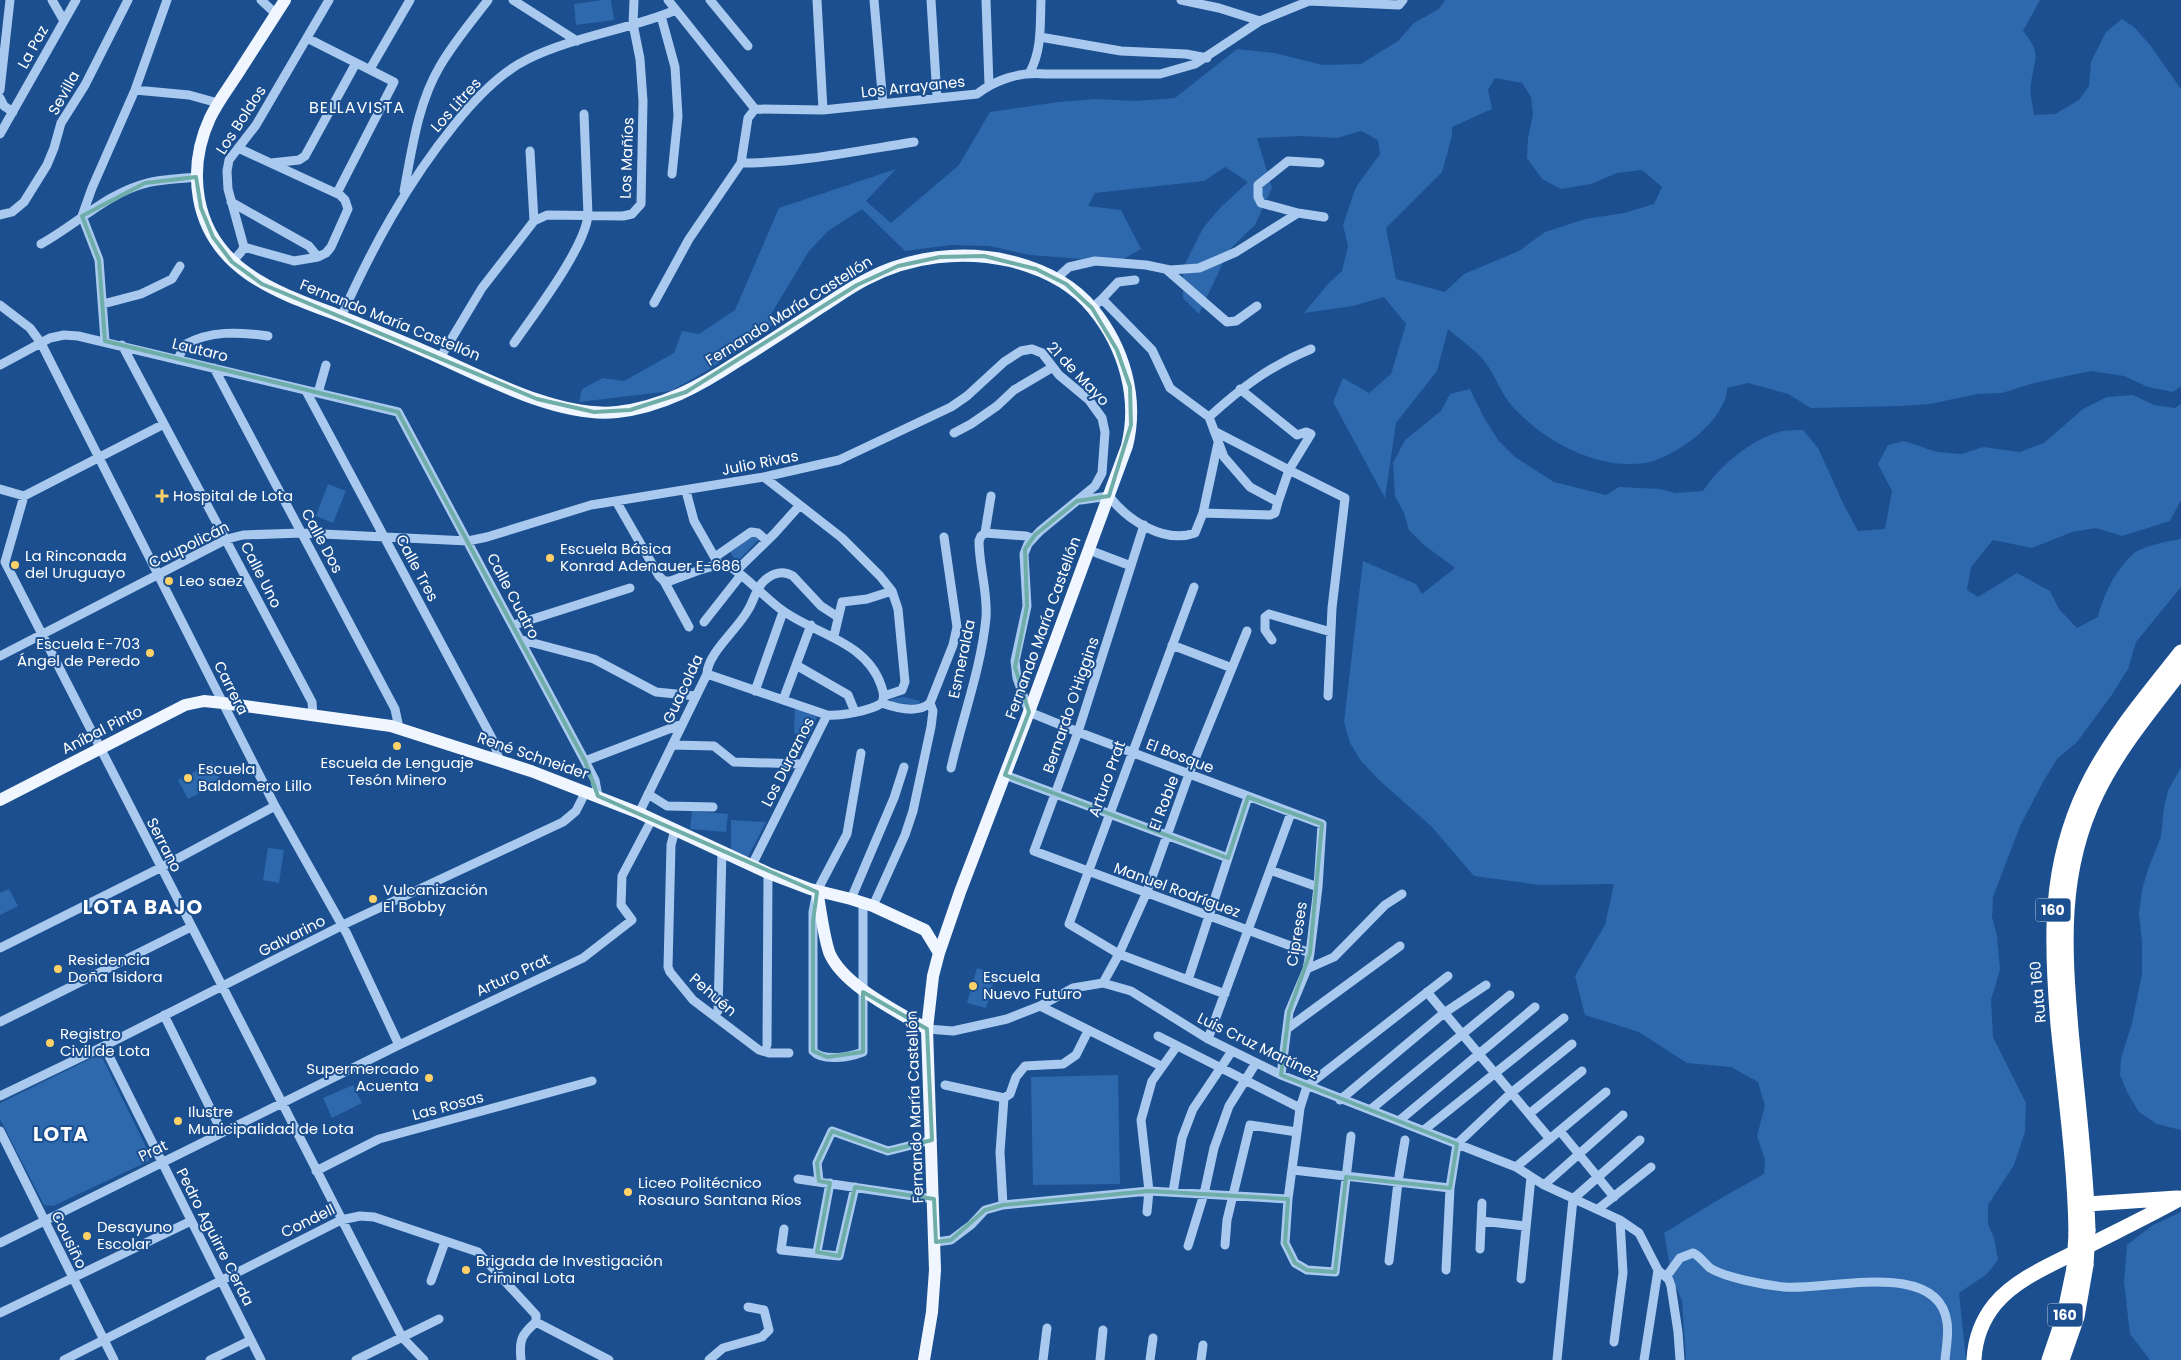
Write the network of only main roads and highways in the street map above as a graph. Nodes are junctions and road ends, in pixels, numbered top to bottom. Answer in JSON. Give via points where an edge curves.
{"nodes":[{"id":1,"x":285,"y":0,"type":"edge"},
{"id":2,"x":2181,"y":652,"type":"edge"},
{"id":3,"x":2181,"y":671,"type":"edge"},
{"id":4,"x":223,"y":702,"type":"joint"},
{"id":5,"x":0,"y":800,"type":"edge"},
{"id":6,"x":818,"y":891,"type":"junction"},
{"id":7,"x":950,"y":921,"type":"junction"},
{"id":8,"x":925,"y":930,"type":"junction"},
{"id":9,"x":939,"y":953,"type":"junction"},
{"id":10,"x":928,"y":1029,"type":"junction"},
{"id":11,"x":2181,"y":1198,"type":"edge"},
{"id":12,"x":2087,"y":1204,"type":"junction"},
{"id":13,"x":2082,"y":1231,"type":"junction"},
{"id":14,"x":2080,"y":1267,"type":"junction"},
{"id":15,"x":924,"y":1360,"type":"edge"},
{"id":16,"x":1974,"y":1360,"type":"edge"},
{"id":17,"x":2049,"y":1360,"type":"edge"},
{"id":18,"x":2062,"y":1360,"type":"edge"}],
"edges":[{"from":1,"to":7,"type":"main road","name":"Fernando María Castellón","via":[[218,103],[201,143],[196,177],[208,228],[232,262],[262,284],[523,394],[573,410],[612,412],[652,405],[686,392],[718,374],[857,285],[898,266],[940,257],[984,256],[1024,264],[1057,278],[1092,308],[1117,350],[1126,374],[1132,399],[1130,437]]},
{"from":2,"to":13,"type":"highway","name":"Ruta 160","number":"160","via":[[2120,732],[2091,777],[2071,823],[2057,877],[2052,919],[2053,968]]},
{"from":3,"to":12,"type":"highway","name":"Ruta 160","number":"160","via":[[2108,771],[2084,824],[2071,870],[2065,956]]},
{"from":4,"to":5,"type":"main road","name":"Aníbal Pinto","via":[[191,703]]},
{"from":4,"to":6,"type":"main road","name":"René Schneider","via":[[399,728],[592,793],[768,873]]},
{"from":6,"to":8,"type":"main road","name":"René Schneider","via":[[862,903]]},
{"from":6,"to":10,"type":"main road","via":[[832,957],[863,990]]},
{"from":7,"to":8,"type":"main road"},
{"from":7,"to":9,"type":"main road","name":"Fernando María Castellón"},
{"from":8,"to":9,"type":"main road"},
{"from":9,"to":10,"type":"main road","name":"Fernando María Castellón","via":[[931,988]]},
{"from":10,"to":15,"type":"main road","name":"Fernando María Castellón","via":[[936,1242],[934,1297]]},
{"from":11,"to":12,"type":"highway"},
{"from":11,"to":16,"type":"highway","via":[[2044,1268],[2012,1288],[1995,1304],[1983,1323]]},
{"from":12,"to":13,"type":"highway","name":"Ruta 160","number":"160"},
{"from":13,"to":14,"type":"highway","name":"Ruta 160","number":"160","bridge":true},
{"from":14,"to":17,"type":"highway","name":"Ruta 160","number":"160"},
{"from":14,"to":18,"type":"highway","name":"Ruta 160","number":"160","via":[[2077,1317]]}]}
